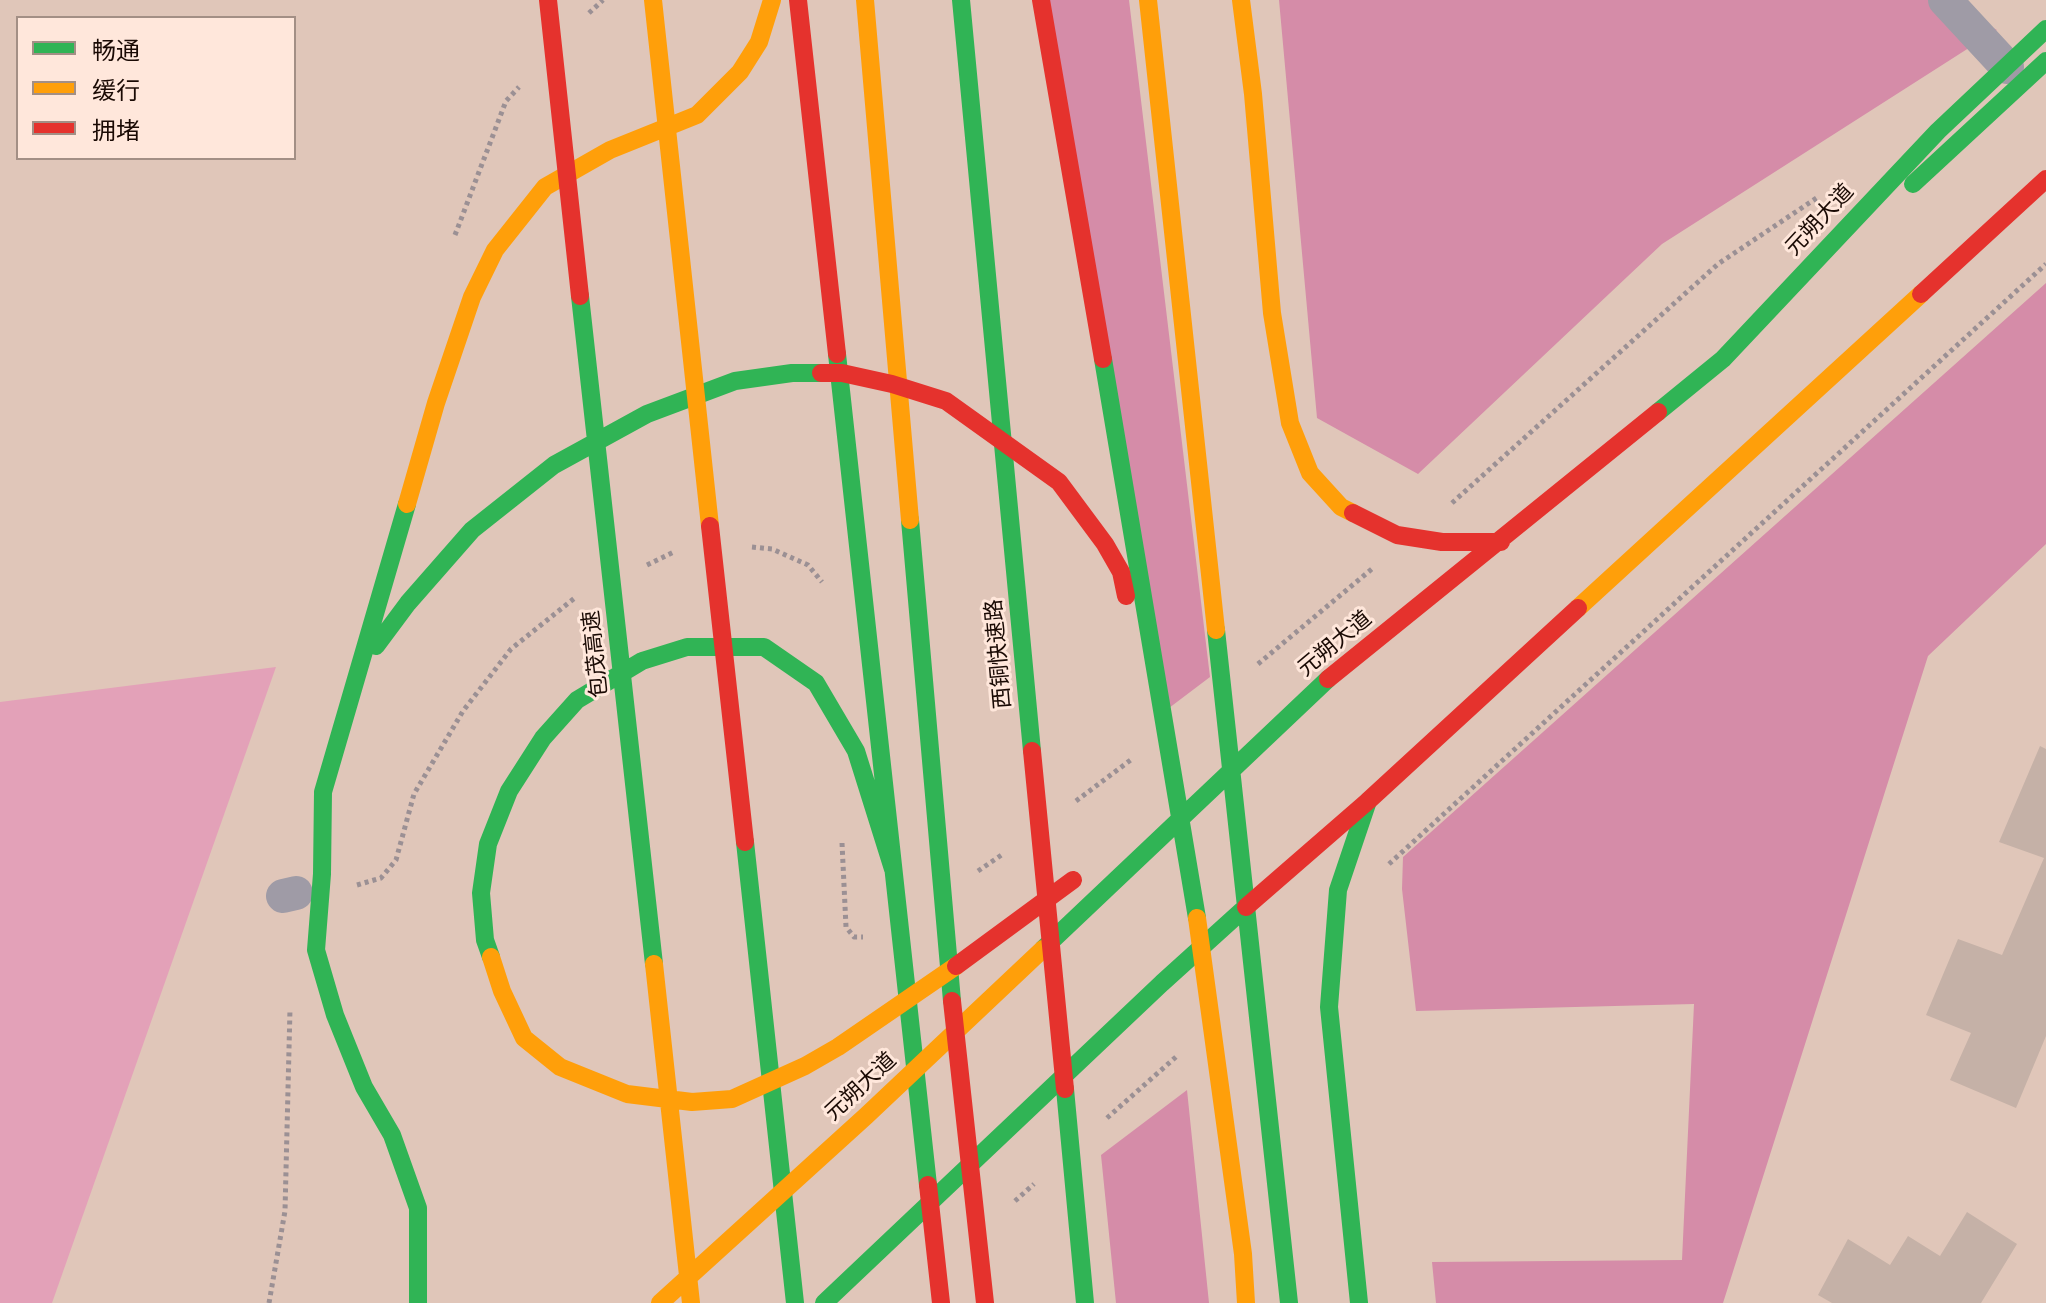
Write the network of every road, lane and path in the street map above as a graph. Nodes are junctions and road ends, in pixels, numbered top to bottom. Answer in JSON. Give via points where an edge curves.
{"nodes":[{"id":1,"x":548,"y":0,"type":"edge"},
{"id":2,"x":653,"y":0,"type":"edge"},
{"id":3,"x":772,"y":0,"type":"edge"},
{"id":4,"x":798,"y":0,"type":"edge"},
{"id":5,"x":865,"y":0,"type":"edge"},
{"id":6,"x":961,"y":0,"type":"edge"},
{"id":7,"x":1041,"y":0,"type":"edge"},
{"id":8,"x":1148,"y":0,"type":"edge"},
{"id":9,"x":1241,"y":0,"type":"edge"},
{"id":10,"x":1945,"y":0,"type":"edge"},
{"id":11,"x":2046,"y":29,"type":"edge"},
{"id":12,"x":2046,"y":61,"type":"edge"},
{"id":13,"x":2007,"y":67,"type":"junction"},
{"id":14,"x":2046,"y":179,"type":"edge"},
{"id":15,"x":1822,"y":194,"type":"dead end"},
{"id":16,"x":2046,"y":264,"type":"edge"},
{"id":17,"x":1723,"y":359,"type":"junction"},
{"id":18,"x":1410,"y":537,"type":"junction"},
{"id":19,"x":1501,"y":542,"type":"junction"},
{"id":20,"x":1347,"y":662,"type":"junction"},
{"id":21,"x":360,"y":667,"type":"junction"},
{"id":22,"x":1368,"y":801,"type":"junction"},
{"id":23,"x":1164,"y":810,"type":"dead end"},
{"id":24,"x":1188,"y":853,"type":"junction"},
{"id":25,"x":1090,"y":868,"type":"dead end"},
{"id":26,"x":893,"y":869,"type":"junction"},
{"id":27,"x":1382,"y":871,"type":"dead end"},
{"id":28,"x":1243,"y":1254,"type":"junction"},
{"id":29,"x":418,"y":1303,"type":"edge"},
{"id":30,"x":660,"y":1303,"type":"edge"},
{"id":31,"x":691,"y":1303,"type":"edge"},
{"id":32,"x":795,"y":1303,"type":"edge"},
{"id":33,"x":824,"y":1303,"type":"edge"},
{"id":34,"x":941,"y":1303,"type":"edge"},
{"id":35,"x":985,"y":1303,"type":"edge"},
{"id":36,"x":1085,"y":1303,"type":"edge"},
{"id":37,"x":1238,"y":1303,"type":"edge"},
{"id":38,"x":1246,"y":1303,"type":"edge"},
{"id":39,"x":1289,"y":1303,"type":"edge"},
{"id":40,"x":1359,"y":1303,"type":"edge"}],
"edges":[{"from":1,"to":31,"type":"main road","name":"包茂高速"},
{"from":2,"to":32,"type":"main road"},
{"from":3,"to":21,"type":"main road","via":[[759,42],[740,72],[697,115],[610,150],[545,187],[495,250],[472,297],[436,403]]},
{"from":4,"to":26,"type":"main road"},
{"from":5,"to":35,"type":"main road","via":[[960,1088]]},
{"from":6,"to":36,"type":"main road","name":"西铜快速路"},
{"from":7,"to":24,"type":"main road"},
{"from":8,"to":39,"type":"main road"},
{"from":9,"to":18,"type":"main road","via":[[1272,313],[1290,423],[1310,473],[1341,507]]},
{"from":10,"to":13,"type":"street"},
{"from":11,"to":13,"type":"main road","name":"元朔大道"},
{"from":12,"to":17,"type":"main road"},
{"from":13,"to":17,"type":"main road","name":"元朔大道","via":[[1938,131]]},
{"from":14,"to":22,"type":"main road"},
{"from":15,"to":18,"type":"path","via":[[1718,264]]},
{"from":16,"to":27,"type":"path"},
{"from":17,"to":19,"type":"main road","name":"元朔大道"},
{"from":18,"to":19,"type":"main road"},
{"from":19,"to":20,"type":"main road","name":"元朔大道"},
{"from":20,"to":23,"type":"main road"},
{"from":20,"to":30,"type":"main road","name":"元朔大道"},
{"from":21,"to":24,"type":"main road","via":[[472,530],[554,465],[647,414],[735,381],[792,373],[842,373],[892,384],[946,401],[1059,482],[1105,544],[1121,572]]},
{"from":21,"to":29,"type":"main road","via":[[323,792],[316,950],[335,1015],[364,1087],[392,1135],[418,1208]]},
{"from":22,"to":33,"type":"main road","via":[[1162,983]]},
{"from":22,"to":40,"type":"main road","via":[[1338,890],[1329,1007]]},
{"from":24,"to":28,"type":"main road"},
{"from":25,"to":26,"type":"main road","via":[[838,1047],[732,1099],[692,1102],[627,1094],[560,1067],[524,1038],[485,940],[481,893],[488,844],[509,791],[543,738],[577,700],[642,661],[687,647],[764,647],[816,683],[856,751]]},
{"from":26,"to":34,"type":"main road"},
{"from":28,"to":37,"type":"main road"},
{"from":28,"to":38,"type":"main road"}]}
